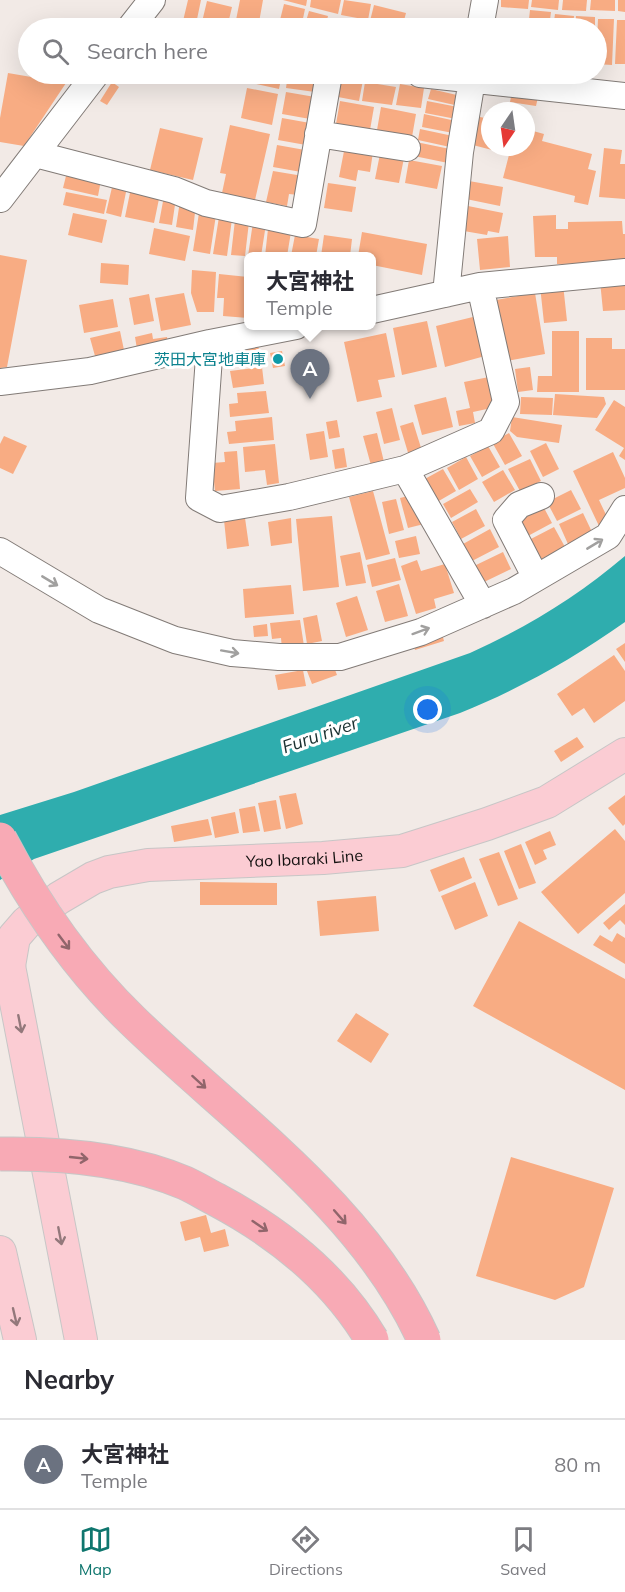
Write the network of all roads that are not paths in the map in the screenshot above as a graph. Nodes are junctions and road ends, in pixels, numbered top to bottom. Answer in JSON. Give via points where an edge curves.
{"nodes":[{"id":1,"x":152,"y":0,"type":"edge"},
{"id":2,"x":485,"y":0,"type":"edge"},
{"id":3,"x":145,"y":18,"type":"edge"},
{"id":4,"x":482,"y":18,"type":"edge"},
{"id":5,"x":88,"y":84,"type":"edge"},
{"id":6,"x":327,"y":84,"type":"edge"},
{"id":7,"x":471,"y":84,"type":"edge"},
{"id":8,"x":528,"y":84,"type":"edge"},
{"id":9,"x":625,"y":96,"type":"edge"},
{"id":10,"x":318,"y":134,"type":"junction"},
{"id":11,"x":407,"y":148,"type":"dead end"},
{"id":12,"x":35,"y":154,"type":"junction"},
{"id":13,"x":0,"y":199,"type":"edge"},
{"id":14,"x":625,"y":272,"type":"edge"},
{"id":15,"x":480,"y":286,"type":"junction"},
{"id":16,"x":446,"y":294,"type":"junction"},
{"id":17,"x":376,"y":309,"type":"edge"},
{"id":18,"x":276,"y":330,"type":"edge"},
{"id":19,"x":210,"y":343,"type":"junction"},
{"id":20,"x":0,"y":382,"type":"edge"},
{"id":21,"x":405,"y":470,"type":"junction"},
{"id":22,"x":541,"y":496,"type":"dead end"},
{"id":23,"x":625,"y":509,"type":"edge"},
{"id":24,"x":0,"y":551,"type":"edge"},
{"id":25,"x":537,"y":578,"type":"junction"},
{"id":26,"x":483,"y":605,"type":"junction"},
{"id":27,"x":622,"y":763,"type":"edge"},
{"id":28,"x":0,"y":839,"type":"edge"},
{"id":29,"x":4,"y":952,"type":"edge"},
{"id":30,"x":0,"y":1154,"type":"edge"},
{"id":31,"x":0,"y":1252,"type":"edge"},
{"id":32,"x":82,"y":1337,"type":"edge"},
{"id":33,"x":20,"y":1340,"type":"edge"},
{"id":34,"x":372,"y":1340,"type":"edge"},
{"id":35,"x":424,"y":1340,"type":"edge"}],
"edges":[{"from":1,"to":3,"type":"street"},
{"from":2,"to":4,"type":"street"},
{"from":5,"to":12,"type":"street"},
{"from":6,"to":10,"type":"street"},
{"from":7,"to":16,"type":"street"},
{"from":8,"to":9,"type":"street"},
{"from":10,"to":11,"type":"street"},
{"from":10,"to":12,"type":"street","via":[[303,224],[206,203],[174,190]]},
{"from":12,"to":13,"type":"street"},
{"from":14,"to":15,"type":"street"},
{"from":15,"to":16,"type":"street"},
{"from":15,"to":21,"type":"street","via":[[506,402],[491,431]]},
{"from":16,"to":17,"type":"street"},
{"from":18,"to":19,"type":"street"},
{"from":19,"to":20,"type":"street","via":[[90,371]]},
{"from":19,"to":21,"type":"street","via":[[199,498],[220,509]]},
{"from":21,"to":26,"type":"street"},
{"from":22,"to":25,"type":"street","via":[[519,505],[506,520]]},
{"from":25,"to":23,"type":"street","one_way":true,"via":[[608,536]]},
{"from":24,"to":26,"type":"street","one_way":true,"via":[[99,610],[175,640],[232,653],[340,657],[421,632]]},
{"from":25,"to":26,"type":"street"},
{"from":27,"to":29,"type":"main road","name":"Yao Ibaraki Line","via":[[547,802],[402,851],[148,865],[109,872],[93,878],[27,921]]},
{"from":28,"to":35,"type":"highway","one_way":true,"bridge":true,"via":[[46,918],[83,968],[132,1020],[326,1201],[374,1257]]},
{"from":29,"to":32,"type":"main road","one_way":true},
{"from":30,"to":34,"type":"highway","one_way":true,"bridge":true,"via":[[53,1155],[115,1163],[185,1183],[293,1248],[334,1288]]},
{"from":31,"to":33,"type":"main road","one_way":true}]}
